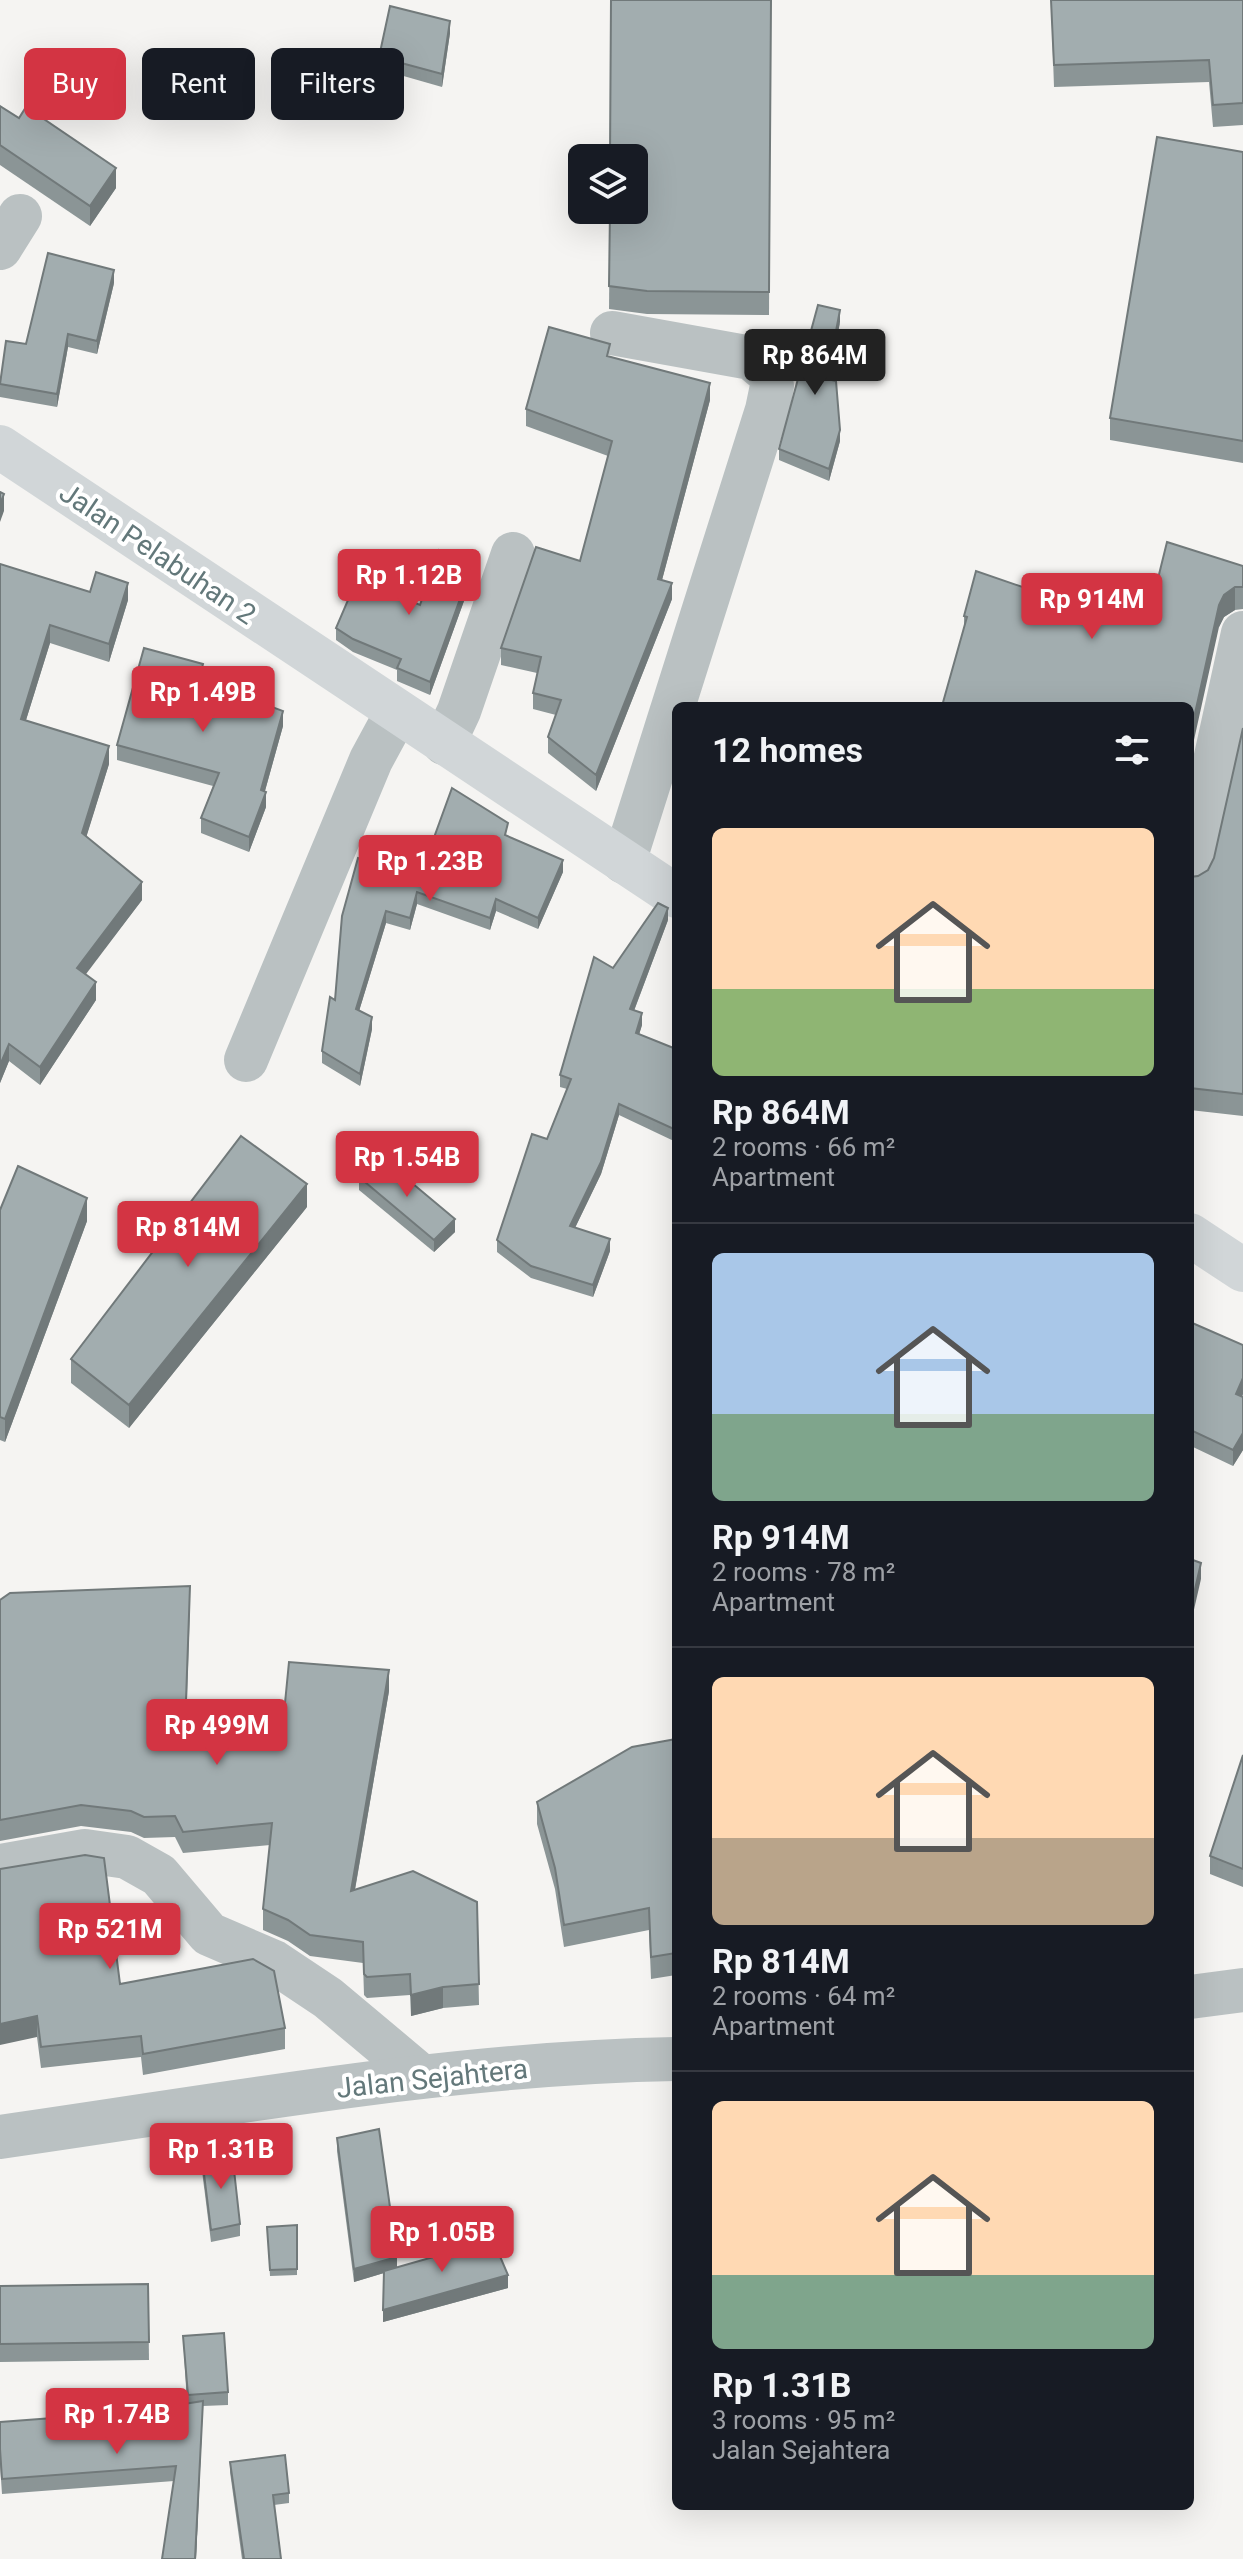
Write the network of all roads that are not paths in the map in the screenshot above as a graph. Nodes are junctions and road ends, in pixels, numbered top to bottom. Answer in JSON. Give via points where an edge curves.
{"nodes":[{"id":1,"x":612,"y":333,"type":"dead end"},
{"id":2,"x":0,"y":447,"type":"edge"},
{"id":3,"x":513,"y":554,"type":"dead end"},
{"id":4,"x":1243,"y":633,"type":"edge"},
{"id":5,"x":675,"y":702,"type":"edge"},
{"id":6,"x":672,"y":710,"type":"edge"},
{"id":7,"x":397,"y":712,"type":"junction"},
{"id":8,"x":444,"y":743,"type":"junction"},
{"id":9,"x":1194,"y":857,"type":"edge"},
{"id":10,"x":624,"y":862,"type":"junction"},
{"id":11,"x":672,"y":893,"type":"edge"},
{"id":12,"x":246,"y":1060,"type":"dead end"},
{"id":13,"x":1194,"y":1237,"type":"edge"},
{"id":14,"x":1239,"y":1259,"type":"edge"},
{"id":15,"x":0,"y":1866,"type":"edge"},
{"id":16,"x":1243,"y":1990,"type":"edge"},
{"id":17,"x":1194,"y":1996,"type":"edge"},
{"id":18,"x":672,"y":2059,"type":"edge"},
{"id":19,"x":421,"y":2076,"type":"junction"},
{"id":20,"x":0,"y":2137,"type":"edge"}],
"edges":[{"from":1,"to":5,"type":"street","via":[[751,358],[770,374],[767,410]]},
{"from":2,"to":7,"type":"main road","name":"Jalan Pelabuhan 2"},
{"from":3,"to":8,"type":"street"},
{"from":4,"to":9,"type":"street"},
{"from":6,"to":10,"type":"street"},
{"from":7,"to":8,"type":"main road","name":"Jalan Pelabuhan 2"},
{"from":7,"to":12,"type":"street","via":[[371,760]]},
{"from":8,"to":10,"type":"main road","name":"Jalan Pelabuhan 2"},
{"from":10,"to":11,"type":"main road","name":"Jalan Pelabuhan 2"},
{"from":13,"to":14,"type":"main road"},
{"from":15,"to":19,"type":"street","via":[[85,1851],[127,1857],[159,1875],[209,1934],[274,1962],[328,1998]]},
{"from":16,"to":17,"type":"street"},
{"from":18,"to":19,"type":"street","name":"Jalan Sejahtera"},
{"from":19,"to":20,"type":"street","name":"Jalan Sejahtera"}]}
